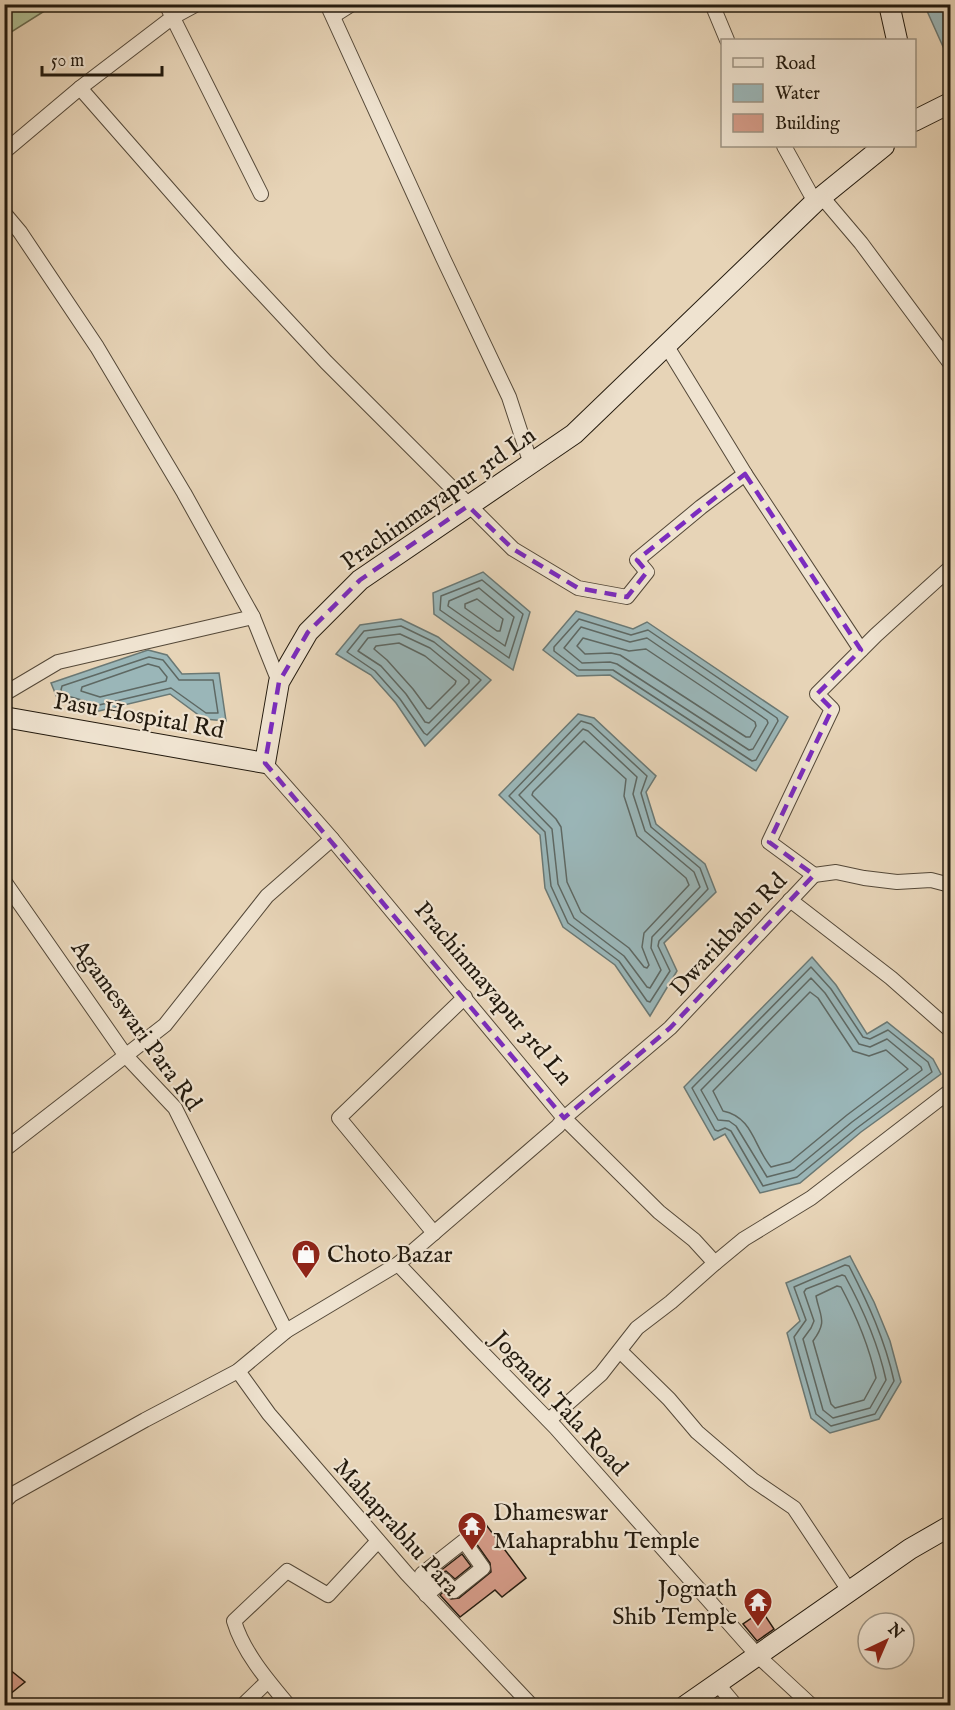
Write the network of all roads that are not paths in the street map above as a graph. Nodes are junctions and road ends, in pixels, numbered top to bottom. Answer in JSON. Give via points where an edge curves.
{"nodes":[{"id":1,"x":197,"y":4,"type":"edge"},
{"id":2,"x":352,"y":4,"type":"edge"},
{"id":3,"x":712,"y":4,"type":"edge"},
{"id":4,"x":889,"y":4,"type":"edge"},
{"id":5,"x":330,"y":10,"type":"edge"},
{"id":6,"x":170,"y":11,"type":"edge"},
{"id":7,"x":727,"y":39,"type":"edge"},
{"id":8,"x":897,"y":39,"type":"edge"},
{"id":9,"x":80,"y":88,"type":"junction"},
{"id":10,"x":951,"y":103,"type":"edge"},
{"id":11,"x":916,"y":120,"type":"edge"},
{"id":12,"x":785,"y":147,"type":"edge"},
{"id":13,"x":883,"y":147,"type":"edge"},
{"id":14,"x":4,"y":152,"type":"edge"},
{"id":15,"x":261,"y":194,"type":"dead end"},
{"id":16,"x":818,"y":199,"type":"junction"},
{"id":17,"x":4,"y":213,"type":"edge"},
{"id":18,"x":666,"y":345,"type":"junction"},
{"id":19,"x":951,"y":363,"type":"edge"},
{"id":20,"x":531,"y":464,"type":"junction"},
{"id":21,"x":745,"y":474,"type":"junction"},
{"id":22,"x":468,"y":506,"type":"junction"},
{"id":23,"x":951,"y":568,"type":"edge"},
{"id":24,"x":253,"y":617,"type":"junction"},
{"id":25,"x":861,"y":650,"type":"junction"},
{"id":26,"x":279,"y":682,"type":"junction"},
{"id":27,"x":4,"y":694,"type":"edge"},
{"id":28,"x":4,"y":717,"type":"edge"},
{"id":29,"x":265,"y":763,"type":"junction"},
{"id":30,"x":332,"y":838,"type":"junction"},
{"id":31,"x":814,"y":875,"type":"junction"},
{"id":32,"x":4,"y":881,"type":"edge"},
{"id":33,"x":951,"y":885,"type":"edge"},
{"id":34,"x":790,"y":900,"type":"junction"},
{"id":35,"x":465,"y":997,"type":"junction"},
{"id":36,"x":951,"y":1030,"type":"edge"},
{"id":37,"x":126,"y":1056,"type":"junction"},
{"id":38,"x":951,"y":1091,"type":"edge"},
{"id":39,"x":561,"y":1122,"type":"junction"},
{"id":40,"x":4,"y":1150,"type":"edge"},
{"id":41,"x":434,"y":1233,"type":"junction"},
{"id":42,"x":715,"y":1263,"type":"junction"},
{"id":43,"x":398,"y":1264,"type":"junction"},
{"id":44,"x":286,"y":1331,"type":"junction"},
{"id":45,"x":620,"y":1351,"type":"junction"},
{"id":46,"x":238,"y":1371,"type":"junction"},
{"id":47,"x":549,"y":1420,"type":"junction"},
{"id":48,"x":4,"y":1502,"type":"edge"},
{"id":49,"x":951,"y":1526,"type":"edge"},
{"id":50,"x":378,"y":1541,"type":"junction"},
{"id":51,"x":850,"y":1592,"type":"junction"},
{"id":52,"x":758,"y":1656,"type":"junction"},
{"id":53,"x":268,"y":1681,"type":"junction"},
{"id":54,"x":716,"y":1682,"type":"junction"},
{"id":55,"x":242,"y":1706,"type":"edge"},
{"id":56,"x":289,"y":1706,"type":"edge"},
{"id":57,"x":532,"y":1706,"type":"edge"},
{"id":58,"x":685,"y":1706,"type":"edge"},
{"id":59,"x":736,"y":1706,"type":"edge"},
{"id":60,"x":812,"y":1706,"type":"edge"}],
"edges":[{"from":1,"to":6,"type":"street"},
{"from":2,"to":5,"type":"street"},
{"from":3,"to":7,"type":"street"},
{"from":4,"to":8,"type":"main road"},
{"from":5,"to":20,"type":"street","via":[[509,397]]},
{"from":6,"to":9,"type":"street"},
{"from":6,"to":15,"type":"street"},
{"from":9,"to":14,"type":"street"},
{"from":9,"to":22,"type":"street","via":[[230,260]]},
{"from":10,"to":11,"type":"main road"},
{"from":12,"to":16,"type":"street"},
{"from":13,"to":16,"type":"main road","name":"Prachinmayapur 3rd Ln"},
{"from":16,"to":18,"type":"main road","name":"Prachinmayapur 3rd Ln"},
{"from":16,"to":19,"type":"street","via":[[861,243]]},
{"from":17,"to":24,"type":"street","via":[[97,347]]},
{"from":18,"to":20,"type":"main road","name":"Prachinmayapur 3rd Ln","via":[[574,434]]},
{"from":18,"to":21,"type":"street"},
{"from":20,"to":22,"type":"main road","name":"Prachinmayapur 3rd Ln"},
{"from":21,"to":22,"type":"street","via":[[637,560],[647,572],[627,597],[578,588],[513,549]]},
{"from":21,"to":25,"type":"street"},
{"from":22,"to":26,"type":"main road","name":"Prachinmayapur 3rd Ln","via":[[360,580],[308,632]]},
{"from":23,"to":25,"type":"street","name":"Dwarikbabu Rd"},
{"from":24,"to":26,"type":"street"},
{"from":24,"to":27,"type":"street","via":[[58,662]]},
{"from":25,"to":31,"type":"street","name":"Dwarikbabu Rd","via":[[817,694],[832,709],[769,842]]},
{"from":26,"to":29,"type":"main road","name":"Prachinmayapur 3rd Ln"},
{"from":28,"to":29,"type":"main road","name":"Pasu Hospital Rd"},
{"from":29,"to":30,"type":"street","name":"Prachinmayapur 3rd Ln"},
{"from":30,"to":35,"type":"street","name":"Prachinmayapur 3rd Ln"},
{"from":30,"to":37,"type":"street","via":[[267,896],[165,1024]]},
{"from":31,"to":33,"type":"street","via":[[836,872],[897,882],[931,880]]},
{"from":31,"to":34,"type":"street","name":"Dwarikbabu Rd"},
{"from":32,"to":37,"type":"street","name":"Agameswari Para Rd"},
{"from":34,"to":36,"type":"street"},
{"from":34,"to":39,"type":"street","name":"Dwarikbabu Rd","via":[[670,1028]]},
{"from":35,"to":39,"type":"street","name":"Prachinmayapur 3rd Ln"},
{"from":35,"to":41,"type":"street","via":[[339,1118]]},
{"from":37,"to":40,"type":"street"},
{"from":37,"to":44,"type":"street","name":"Agameswari Para Rd","via":[[175,1108]]},
{"from":38,"to":42,"type":"street","via":[[811,1198],[744,1239]]},
{"from":39,"to":41,"type":"street","name":"Dwarikbabu Rd"},
{"from":39,"to":42,"type":"street","name":"Prachinmayapur 3rd Ln"},
{"from":41,"to":43,"type":"street","name":"Dwarikbabu Rd"},
{"from":42,"to":45,"type":"street","via":[[637,1328]]},
{"from":43,"to":44,"type":"street","name":"Dwarikbabu Rd"},
{"from":43,"to":47,"type":"street","name":"Jognath Tala Road"},
{"from":44,"to":46,"type":"street","name":"Dwarikbabu Rd"},
{"from":45,"to":47,"type":"street","via":[[601,1374]]},
{"from":45,"to":51,"type":"street","via":[[697,1432],[753,1480],[794,1508]]},
{"from":46,"to":48,"type":"street","name":"Dwarikbabu Rd"},
{"from":46,"to":50,"type":"street","name":"Mahaprabhu Para","via":[[269,1414]]},
{"from":47,"to":52,"type":"street","name":"Jognath Tala Road"},
{"from":49,"to":51,"type":"main road","via":[[910,1549]]},
{"from":50,"to":53,"type":"street","via":[[328,1595],[287,1571],[234,1621]]},
{"from":50,"to":57,"type":"street","name":"Mahaprabhu Para","via":[[430,1591]]},
{"from":51,"to":52,"type":"main road"},
{"from":52,"to":54,"type":"main road"},
{"from":52,"to":60,"type":"street","name":"Jognath Tala Road"},
{"from":53,"to":55,"type":"street"},
{"from":53,"to":56,"type":"street"},
{"from":54,"to":58,"type":"main road"},
{"from":54,"to":59,"type":"street"}]}
